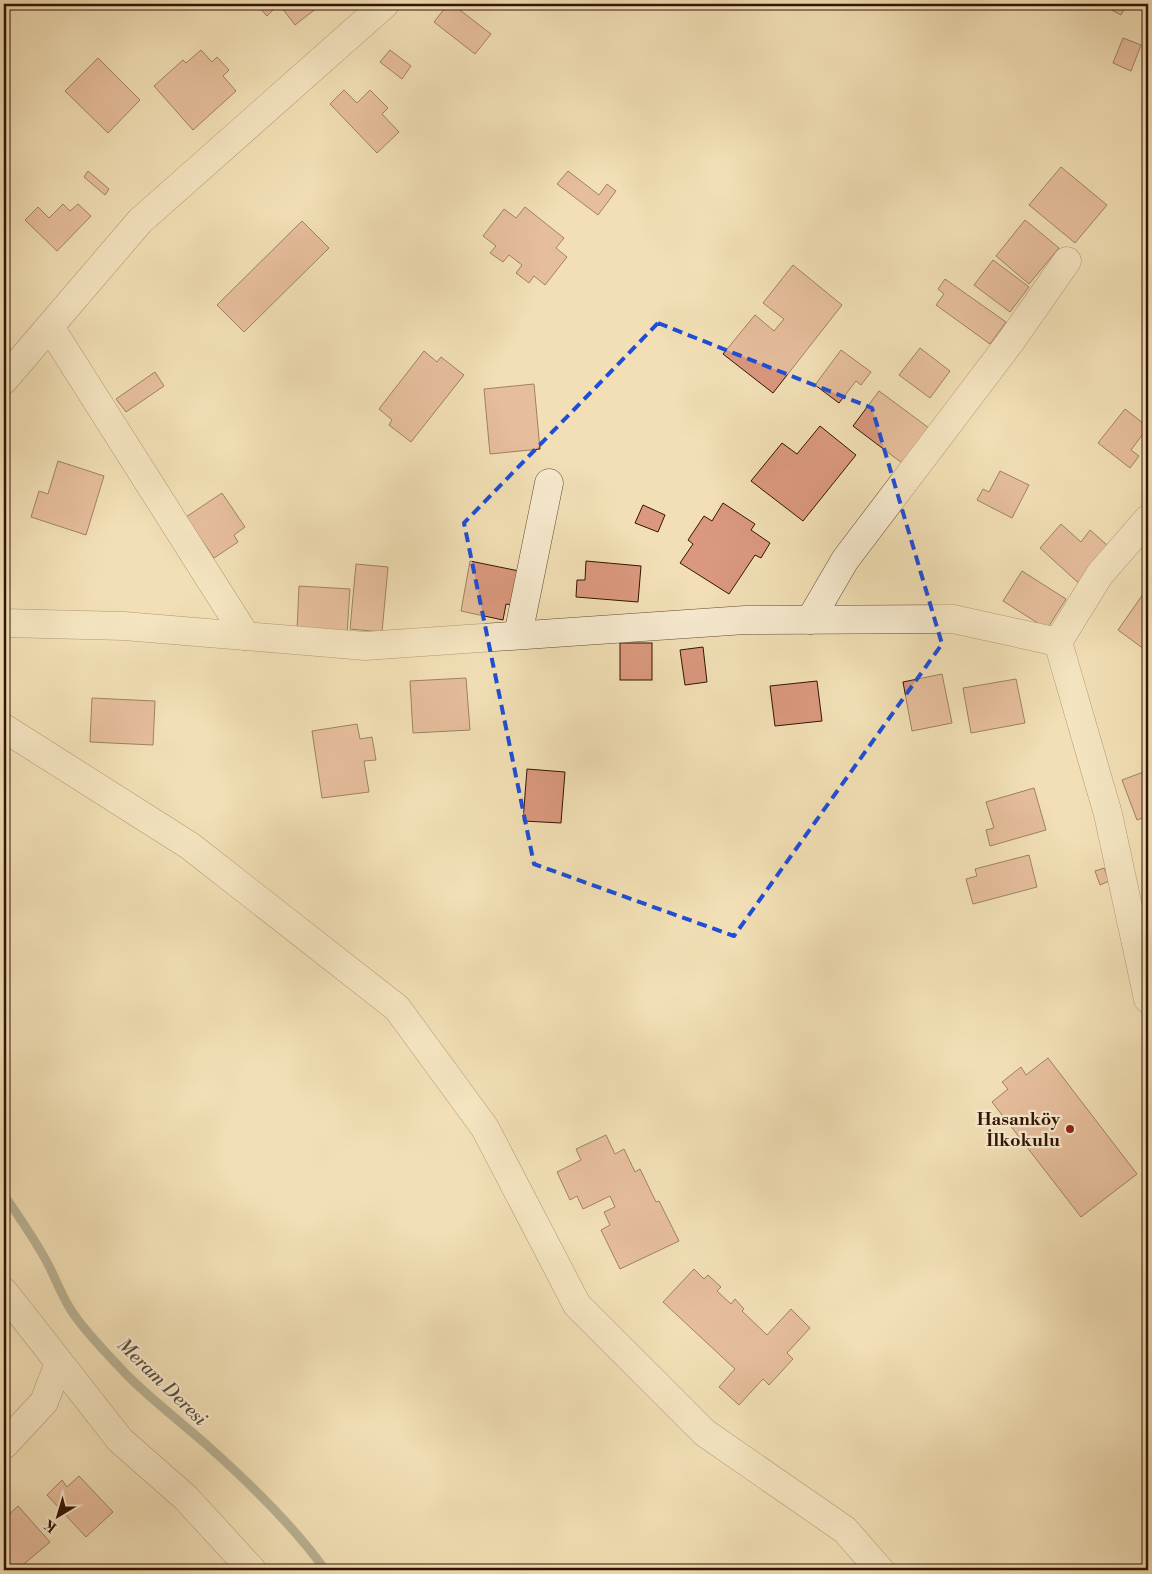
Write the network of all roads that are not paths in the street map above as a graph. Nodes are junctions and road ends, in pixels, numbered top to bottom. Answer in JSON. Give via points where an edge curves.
{"nodes":[{"id":1,"x":385,"y":4,"type":"edge"},
{"id":2,"x":1067,"y":261,"type":"dead end"},
{"id":3,"x":50,"y":327,"type":"junction"},
{"id":4,"x":4,"y":380,"type":"edge"},
{"id":5,"x":549,"y":483,"type":"dead end"},
{"id":6,"x":1148,"y":519,"type":"edge"},
{"id":7,"x":810,"y":620,"type":"junction"},
{"id":8,"x":4,"y":623,"type":"edge"},
{"id":9,"x":518,"y":635,"type":"junction"},
{"id":10,"x":246,"y":636,"type":"junction"},
{"id":11,"x":1058,"y":642,"type":"junction"},
{"id":12,"x":4,"y":728,"type":"edge"},
{"id":13,"x":1148,"y":999,"type":"edge"},
{"id":14,"x":4,"y":1292,"type":"edge"},
{"id":15,"x":60,"y":1363,"type":"junction"},
{"id":16,"x":4,"y":1445,"type":"edge"},
{"id":17,"x":252,"y":1570,"type":"edge"},
{"id":18,"x":880,"y":1570,"type":"edge"}],
"edges":[{"from":1,"to":3,"type":"street","via":[[140,221]]},
{"from":2,"to":7,"type":"street","via":[[1011,341],[845,560]]},
{"from":3,"to":4,"type":"street"},
{"from":3,"to":10,"type":"street"},
{"from":5,"to":9,"type":"street"},
{"from":6,"to":11,"type":"street","via":[[1100,574]]},
{"from":7,"to":9,"type":"street","via":[[745,620]]},
{"from":7,"to":11,"type":"street","via":[[952,619]]},
{"from":8,"to":10,"type":"street","via":[[124,626]]},
{"from":9,"to":10,"type":"street","via":[[365,646]]},
{"from":11,"to":13,"type":"street","via":[[1108,814]]},
{"from":12,"to":18,"type":"street","via":[[190,846],[397,1008],[485,1128],[577,1305],[705,1433],[845,1530]]},
{"from":14,"to":15,"type":"street"},
{"from":15,"to":16,"type":"street","via":[[44,1402]]},
{"from":15,"to":17,"type":"street","via":[[120,1440],[186,1498]]}]}
